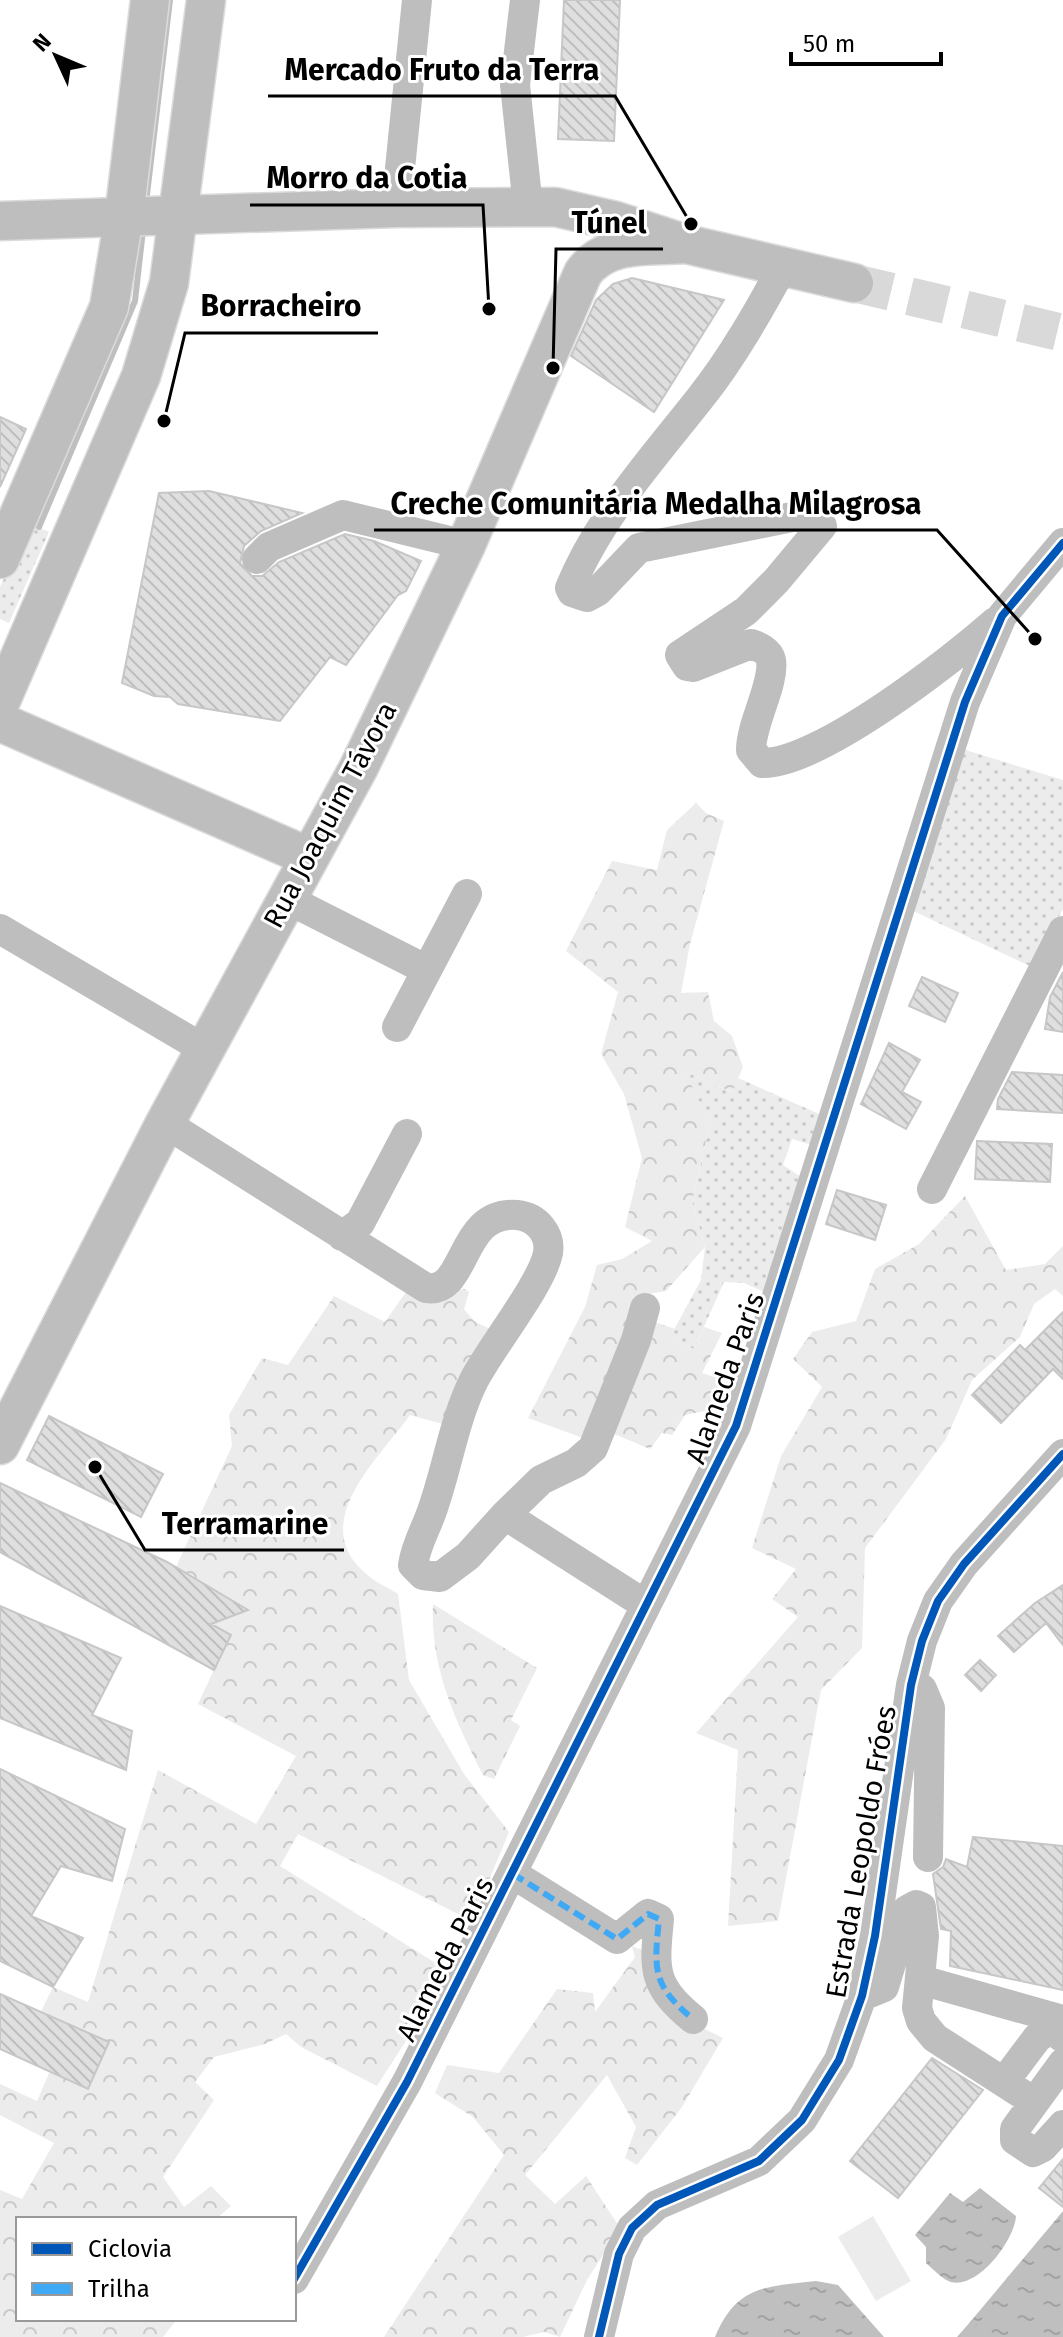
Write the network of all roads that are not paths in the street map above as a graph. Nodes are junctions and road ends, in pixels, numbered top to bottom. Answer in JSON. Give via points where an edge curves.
{"nodes":[{"id":1,"x":150,"y":0,"type":"edge"},
{"id":2,"x":206,"y":0,"type":"edge"},
{"id":3,"x":417,"y":0,"type":"edge"},
{"id":4,"x":525,"y":0,"type":"edge"},
{"id":5,"x":528,"y":207,"type":"junction"},
{"id":6,"x":396,"y":208,"type":"junction"},
{"id":7,"x":151,"y":216,"type":"junction"},
{"id":8,"x":0,"y":221,"type":"edge"},
{"id":9,"x":686,"y":244,"type":"junction"},
{"id":10,"x":782,"y":268,"type":"junction"},
{"id":11,"x":854,"y":283,"type":"tunnel mouth"},
{"id":12,"x":1063,"y":543,"type":"edge"},
{"id":13,"x":466,"y":545,"type":"junction"},
{"id":14,"x":0,"y":559,"type":"edge"},
{"id":15,"x":257,"y":559,"type":"dead end"},
{"id":16,"x":1002,"y":616,"type":"junction"},
{"id":17,"x":0,"y":703,"type":"edge"},
{"id":18,"x":0,"y":722,"type":"edge"},
{"id":19,"x":309,"y":857,"type":"junction"},
{"id":20,"x":467,"y":894,"type":"dead end"},
{"id":21,"x":287,"y":899,"type":"junction"},
{"id":22,"x":0,"y":929,"type":"edge"},
{"id":23,"x":1063,"y":931,"type":"edge"},
{"id":24,"x":427,"y":970,"type":"junction"},
{"id":25,"x":397,"y":1027,"type":"dead end"},
{"id":26,"x":204,"y":1049,"type":"junction"},
{"id":27,"x":165,"y":1123,"type":"junction"},
{"id":28,"x":407,"y":1134,"type":"dead end"},
{"id":29,"x":932,"y":1189,"type":"dead end"},
{"id":30,"x":342,"y":1236,"type":"junction"},
{"id":31,"x":645,"y":1308,"type":"dead end"},
{"id":32,"x":0,"y":1445,"type":"edge"},
{"id":33,"x":1063,"y":1454,"type":"edge"},
{"id":34,"x":505,"y":1515,"type":"junction"},
{"id":35,"x":646,"y":1605,"type":"junction"},
{"id":36,"x":911,"y":1685,"type":"junction"},
{"id":37,"x":928,"y":1857,"type":"dead end"},
{"id":38,"x":513,"y":1874,"type":"junction"},
{"id":39,"x":921,"y":1980,"type":"junction"},
{"id":40,"x":862,"y":1996,"type":"junction"},
{"id":41,"x":693,"y":2019,"type":"dead end"},
{"id":42,"x":1063,"y":2020,"type":"edge"},
{"id":43,"x":1063,"y":2038,"type":"edge"},
{"id":44,"x":1063,"y":2063,"type":"edge"},
{"id":45,"x":1004,"y":2082,"type":"junction"},
{"id":46,"x":1033,"y":2101,"type":"junction"},
{"id":47,"x":1063,"y":2125,"type":"edge"},
{"id":48,"x":296,"y":2276,"type":"edge"},
{"id":49,"x":599,"y":2337,"type":"edge"}],
"edges":[{"from":1,"to":7,"type":"main road"},
{"from":2,"to":7,"type":"main road"},
{"from":3,"to":6,"type":"street"},
{"from":4,"to":5,"type":"street","via":[[515,85]]},
{"from":5,"to":6,"type":"main road"},
{"from":5,"to":9,"type":"main road","via":[[586,214]]},
{"from":6,"to":7,"type":"main road"},
{"from":7,"to":8,"type":"main road"},
{"from":7,"to":14,"type":"main road","via":[[114,283],[102,326]]},
{"from":7,"to":17,"type":"main road","via":[[169,283],[141,376]]},
{"from":9,"to":10,"type":"main road"},
{"from":9,"to":13,"type":"main road","name":"Rua Joaquim Távora","via":[[609,250],[594,258],[559,323]]},
{"from":10,"to":11,"type":"main road"},
{"from":10,"to":16,"type":"street","via":[[727,360],[579,566],[572,592],[587,597],[598,591],[639,548],[792,517],[817,517],[822,526],[776,581],[746,611],[680,655],[693,667],[751,644],[767,652],[769,676],[751,739],[751,750],[762,763],[798,757],[865,717],[958,655]]},
{"from":12,"to":16,"type":"street","name":"Alameda Paris"},
{"from":13,"to":15,"type":"street","via":[[343,515],[269,547]]},
{"from":13,"to":19,"type":"main road","name":"Rua Joaquim Távora","via":[[359,767]]},
{"from":16,"to":35,"type":"street","name":"Alameda Paris","via":[[965,702],[736,1426]]},
{"from":18,"to":19,"type":"main road"},
{"from":19,"to":21,"type":"main road","name":"Rua Joaquim Távora"},
{"from":20,"to":24,"type":"street"},
{"from":21,"to":24,"type":"street"},
{"from":21,"to":26,"type":"main road","name":"Rua Joaquim Távora"},
{"from":22,"to":26,"type":"street"},
{"from":23,"to":29,"type":"street"},
{"from":24,"to":25,"type":"street"},
{"from":26,"to":27,"type":"main road","name":"Rua Joaquim Távora"},
{"from":27,"to":30,"type":"street"},
{"from":27,"to":32,"type":"main road","name":"Rua Joaquim Távora"},
{"from":28,"to":30,"type":"street","via":[[360,1223]]},
{"from":30,"to":34,"type":"street","via":[[435,1290],[450,1281],[486,1222],[518,1215],[532,1219],[546,1235],[546,1261],[462,1408],[433,1509],[415,1549],[416,1571],[431,1577],[447,1573]]},
{"from":31,"to":34,"type":"street","via":[[593,1448],[541,1480]]},
{"from":33,"to":36,"type":"street","name":"Estrada Leopoldo Fróes","via":[[942,1594],[919,1648]]},
{"from":34,"to":35,"type":"street"},
{"from":35,"to":38,"type":"street","name":"Alameda Paris"},
{"from":36,"to":37,"type":"street","via":[[922,1689],[930,1708]]},
{"from":36,"to":40,"type":"street","name":"Estrada Leopoldo Fróes","via":[[891,1844]]},
{"from":38,"to":41,"type":"street","via":[[617,1939],[648,1914],[659,1919],[657,1974],[666,1997]]},
{"from":38,"to":48,"type":"street","name":"Alameda Paris","via":[[407,2082]]},
{"from":39,"to":40,"type":"street","via":[[924,1912],[916,1905],[902,1921],[884,1987]]},
{"from":39,"to":42,"type":"street"},
{"from":39,"to":45,"type":"street","via":[[917,2008],[927,2030]]},
{"from":40,"to":49,"type":"street","name":"Estrada Leopoldo Fróes","via":[[839,2060],[802,2120],[759,2161],[657,2205],[632,2228],[619,2254]]},
{"from":43,"to":45,"type":"street","via":[[1054,2031],[1040,2035]]},
{"from":44,"to":46,"type":"street"},
{"from":45,"to":46,"type":"street"},
{"from":46,"to":47,"type":"street","via":[[1015,2129],[1015,2140],[1023,2149],[1043,2147]]}]}
